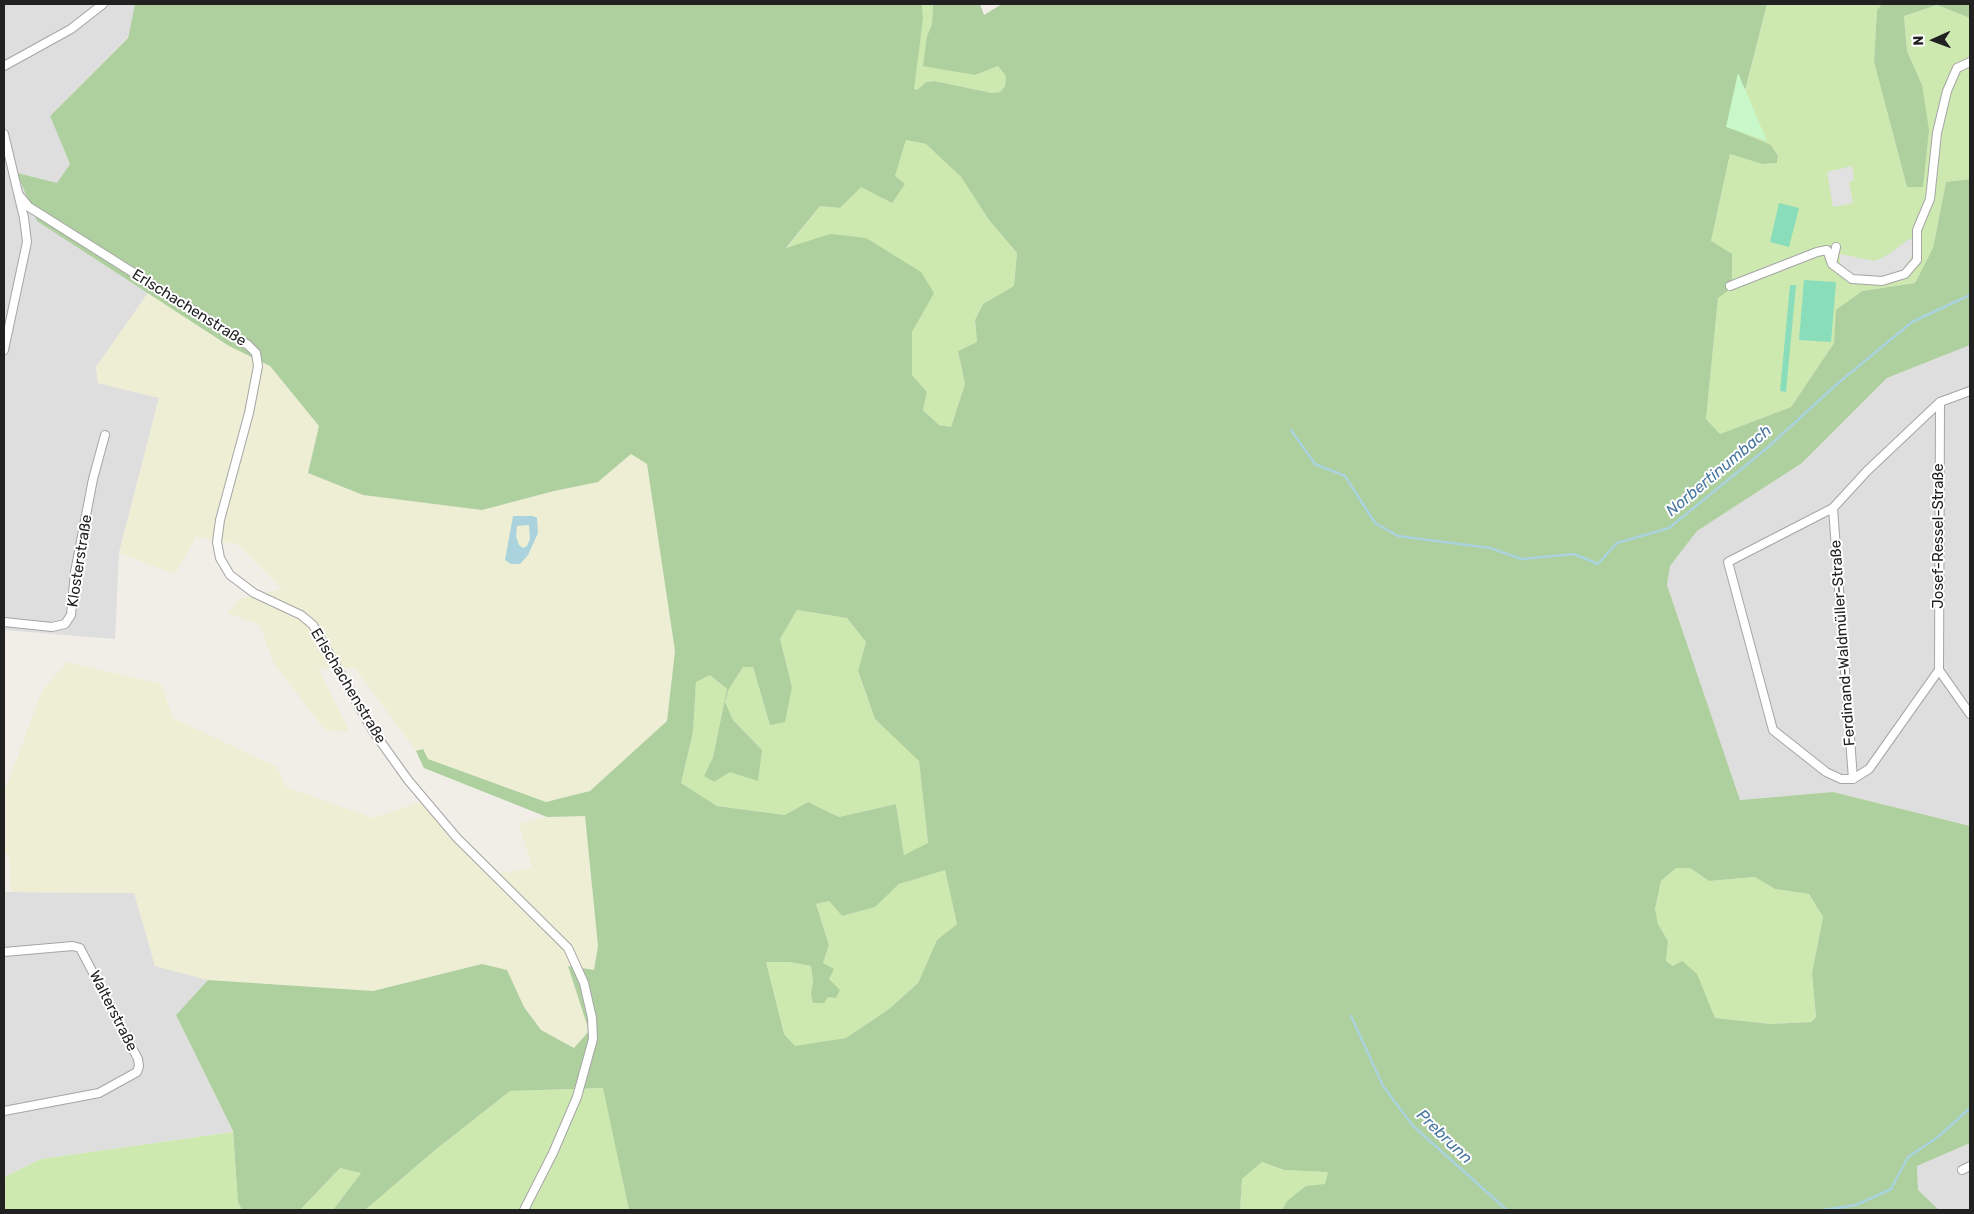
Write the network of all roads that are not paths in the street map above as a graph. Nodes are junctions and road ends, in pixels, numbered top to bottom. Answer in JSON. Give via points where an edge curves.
{"nodes":[{"id":1,"x":103,"y":4,"type":"edge"},
{"id":2,"x":1970,"y":62,"type":"edge"},
{"id":3,"x":4,"y":66,"type":"edge"},
{"id":4,"x":4,"y":134,"type":"edge"},
{"id":5,"x":19,"y":195,"type":"junction"},
{"id":6,"x":1836,"y":247,"type":"dead end"},
{"id":7,"x":1832,"y":264,"type":"junction"},
{"id":8,"x":1730,"y":286,"type":"dead end"},
{"id":9,"x":4,"y":350,"type":"edge"},
{"id":10,"x":1970,"y":391,"type":"edge"},
{"id":11,"x":1940,"y":402,"type":"junction"},
{"id":12,"x":105,"y":435,"type":"dead end"},
{"id":13,"x":1833,"y":508,"type":"junction"},
{"id":14,"x":4,"y":622,"type":"edge"},
{"id":15,"x":1939,"y":670,"type":"junction"},
{"id":16,"x":1970,"y":714,"type":"edge"},
{"id":17,"x":1853,"y":779,"type":"junction"},
{"id":18,"x":4,"y":952,"type":"edge"},
{"id":19,"x":4,"y":1111,"type":"edge"},
{"id":20,"x":1970,"y":1166,"type":"edge"},
{"id":21,"x":1962,"y":1170,"type":"dead end"},
{"id":22,"x":524,"y":1210,"type":"edge"}],
"edges":[{"from":1,"to":3,"type":"street","via":[[71,29]]},
{"from":2,"to":7,"type":"street","via":[[1957,68],[1947,91],[1937,133],[1930,199],[1917,230],[1917,260],[1905,274],[1882,281],[1852,280]]},
{"from":4,"to":5,"type":"street"},
{"from":5,"to":9,"type":"street","via":[[27,242]]},
{"from":5,"to":22,"type":"street","name":"Erlschachenstraße","via":[[29,207],[256,353],[258,366],[249,413],[220,520],[217,542],[220,558],[230,575],[254,593],[301,615],[313,625],[373,731],[408,780],[485,867],[568,948],[584,983],[593,1039],[577,1097]]},
{"from":6,"to":7,"type":"street"},
{"from":7,"to":8,"type":"street","via":[[1827,250],[1817,252]]},
{"from":10,"to":11,"type":"street"},
{"from":11,"to":13,"type":"street"},
{"from":11,"to":15,"type":"street","name":"Josef-Ressel-Straße"},
{"from":12,"to":14,"type":"street","name":"Klosterstraße","via":[[77,563],[71,615],[65,624],[52,628]]},
{"from":13,"to":17,"type":"street","name":"Ferdinand-Waldmüller-Straße"},
{"from":13,"to":17,"type":"street","via":[[1728,562],[1772,730],[1826,772],[1841,779]]},
{"from":15,"to":16,"type":"street"},
{"from":15,"to":17,"type":"street","via":[[1869,769]]},
{"from":18,"to":19,"type":"street","name":"Walterstraße","via":[[80,948],[139,1066],[137,1072],[99,1093]]},
{"from":20,"to":21,"type":"street"}]}
